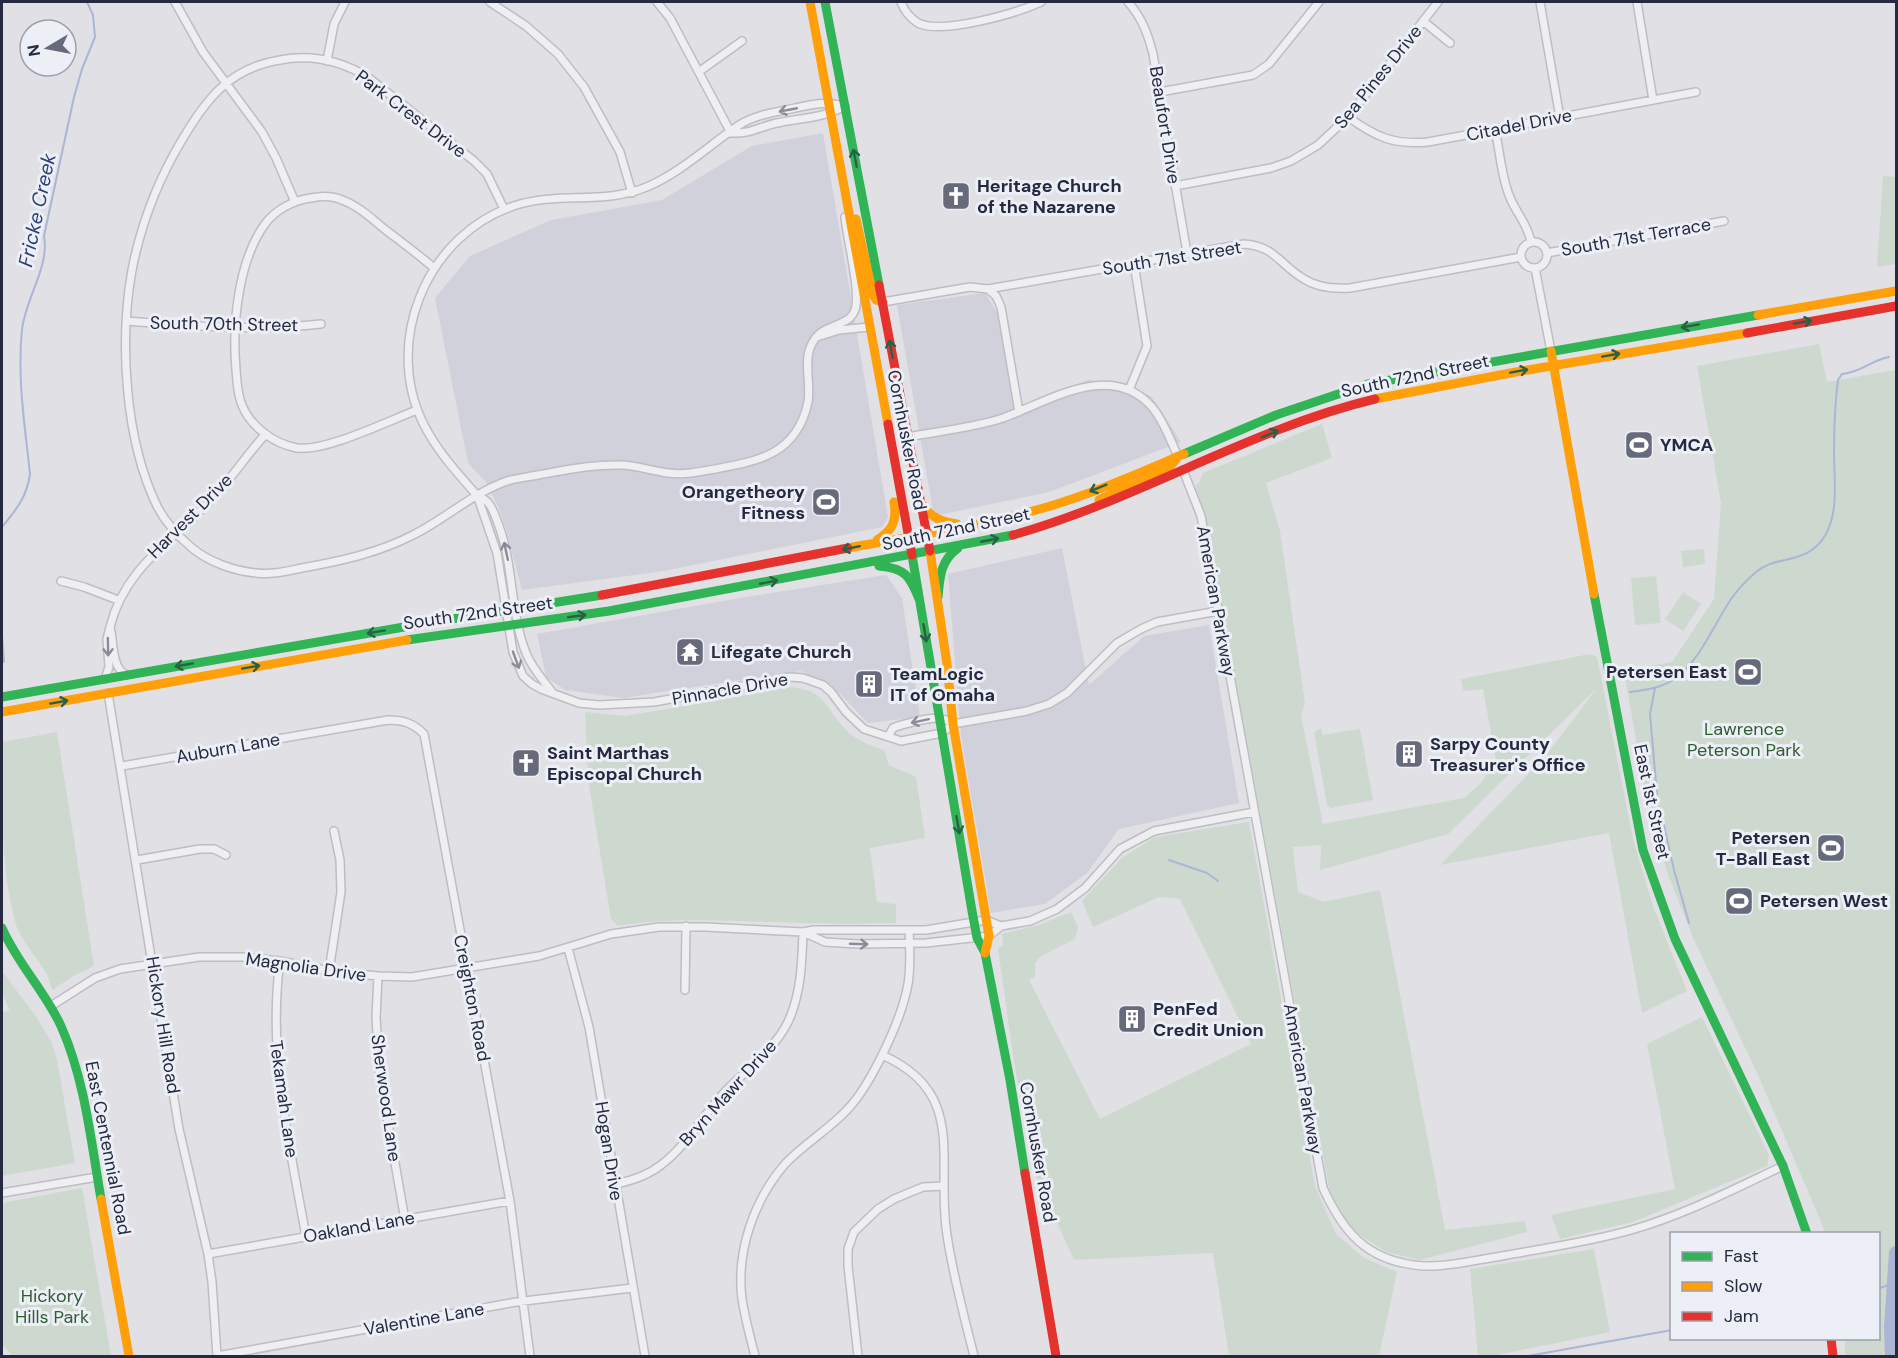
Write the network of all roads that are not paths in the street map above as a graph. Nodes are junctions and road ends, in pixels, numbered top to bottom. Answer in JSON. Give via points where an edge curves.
{"nodes":[{"id":1,"x":175,"y":2,"type":"edge"},
{"id":2,"x":345,"y":2,"type":"edge"},
{"id":3,"x":490,"y":2,"type":"edge"},
{"id":4,"x":657,"y":2,"type":"edge"},
{"id":5,"x":810,"y":2,"type":"edge"},
{"id":6,"x":825,"y":2,"type":"edge"},
{"id":7,"x":901,"y":2,"type":"edge"},
{"id":8,"x":1041,"y":2,"type":"edge"},
{"id":9,"x":1128,"y":2,"type":"edge"},
{"id":10,"x":1319,"y":2,"type":"edge"},
{"id":11,"x":1438,"y":2,"type":"edge"},
{"id":12,"x":1540,"y":2,"type":"edge"},
{"id":13,"x":1637,"y":2,"type":"edge"},
{"id":14,"x":1423,"y":21,"type":"junction"},
{"id":15,"x":742,"y":42,"type":"dead end"},
{"id":16,"x":1450,"y":43,"type":"dead end"},
{"id":17,"x":327,"y":61,"type":"junction"},
{"id":18,"x":699,"y":71,"type":"junction"},
{"id":19,"x":225,"y":83,"type":"junction"},
{"id":20,"x":1160,"y":92,"type":"junction"},
{"id":21,"x":1696,"y":92,"type":"dead end"},
{"id":22,"x":1653,"y":100,"type":"junction"},
{"id":23,"x":829,"y":102,"type":"junction"},
{"id":24,"x":845,"y":106,"type":"junction"},
{"id":25,"x":831,"y":114,"type":"junction"},
{"id":26,"x":1348,"y":117,"type":"junction"},
{"id":27,"x":1560,"y":117,"type":"junction"},
{"id":28,"x":1495,"y":130,"type":"junction"},
{"id":29,"x":731,"y":133,"type":"junction"},
{"id":30,"x":843,"y":171,"type":"junction"},
{"id":31,"x":844,"y":181,"type":"junction"},
{"id":32,"x":1175,"y":186,"type":"junction"},
{"id":33,"x":632,"y":193,"type":"junction"},
{"id":34,"x":294,"y":202,"type":"junction"},
{"id":35,"x":504,"y":209,"type":"junction"},
{"id":36,"x":1724,"y":221,"type":"dead end"},
{"id":37,"x":1531,"y":242,"type":"junction"},
{"id":38,"x":1547,"y":253,"type":"junction"},
{"id":39,"x":1187,"y":254,"type":"junction"},
{"id":40,"x":1521,"y":257,"type":"junction"},
{"id":41,"x":1134,"y":263,"type":"junction"},
{"id":42,"x":434,"y":268,"type":"junction"},
{"id":43,"x":1535,"y":268,"type":"junction"},
{"id":44,"x":988,"y":289,"type":"junction"},
{"id":45,"x":1896,"y":291,"type":"edge"},
{"id":46,"x":883,"y":303,"type":"junction"},
{"id":47,"x":1896,"y":306,"type":"edge"},
{"id":48,"x":127,"y":321,"type":"junction"},
{"id":49,"x":321,"y":324,"type":"dead end"},
{"id":50,"x":234,"y":327,"type":"junction"},
{"id":51,"x":869,"y":327,"type":"junction"},
{"id":52,"x":817,"y":337,"type":"junction"},
{"id":53,"x":1551,"y":351,"type":"junction"},
{"id":54,"x":1553,"y":365,"type":"junction"},
{"id":55,"x":1129,"y":390,"type":"junction"},
{"id":56,"x":417,"y":410,"type":"junction"},
{"id":57,"x":1019,"y":412,"type":"junction"},
{"id":58,"x":1269,"y":419,"type":"junction"},
{"id":59,"x":265,"y":435,"type":"junction"},
{"id":60,"x":908,"y":437,"type":"junction"},
{"id":61,"x":1178,"y":456,"type":"junction"},
{"id":62,"x":1184,"y":470,"type":"junction"},
{"id":63,"x":477,"y":495,"type":"junction"},
{"id":64,"x":920,"y":496,"type":"junction"},
{"id":65,"x":1080,"y":514,"type":"junction"},
{"id":66,"x":969,"y":525,"type":"junction"},
{"id":67,"x":927,"y":532,"type":"junction"},
{"id":68,"x":176,"y":533,"type":"junction"},
{"id":69,"x":908,"y":536,"type":"junction"},
{"id":70,"x":870,"y":544,"type":"junction"},
{"id":71,"x":961,"y":546,"type":"junction"},
{"id":72,"x":930,"y":551,"type":"junction"},
{"id":73,"x":912,"y":555,"type":"junction"},
{"id":74,"x":858,"y":565,"type":"junction"},
{"id":75,"x":61,"y":581,"type":"dead end"},
{"id":76,"x":938,"y":597,"type":"junction"},
{"id":77,"x":919,"y":599,"type":"junction"},
{"id":78,"x":118,"y":600,"type":"junction"},
{"id":79,"x":511,"y":610,"type":"junction"},
{"id":80,"x":1218,"y":611,"type":"junction"},
{"id":81,"x":514,"y":624,"type":"junction"},
{"id":82,"x":110,"y":627,"type":"junction"},
{"id":83,"x":127,"y":675,"type":"junction"},
{"id":84,"x":105,"y":679,"type":"junction"},
{"id":85,"x":552,"y":692,"type":"junction"},
{"id":86,"x":108,"y":693,"type":"junction"},
{"id":87,"x":2,"y":697,"type":"edge"},
{"id":88,"x":2,"y":712,"type":"edge"},
{"id":89,"x":939,"y":717,"type":"junction"},
{"id":90,"x":953,"y":724,"type":"junction"},
{"id":91,"x":335,"y":729,"type":"joint"},
{"id":92,"x":942,"y":734,"type":"junction"},
{"id":93,"x":889,"y":735,"type":"junction"},
{"id":94,"x":122,"y":766,"type":"junction"},
{"id":95,"x":1254,"y":812,"type":"junction"},
{"id":96,"x":334,"y":831,"type":"dead end"},
{"id":97,"x":226,"y":855,"type":"dead end"},
{"id":98,"x":137,"y":861,"type":"junction"},
{"id":99,"x":986,"y":920,"type":"junction"},
{"id":100,"x":975,"y":922,"type":"junction"},
{"id":101,"x":686,"y":926,"type":"junction"},
{"id":102,"x":1000,"y":926,"type":"junction"},
{"id":103,"x":909,"y":930,"type":"junction"},
{"id":104,"x":2,"y":932,"type":"edge"},
{"id":105,"x":803,"y":933,"type":"junction"},
{"id":106,"x":989,"y":936,"type":"junction"},
{"id":107,"x":977,"y":938,"type":"junction"},
{"id":108,"x":910,"y":944,"type":"junction"},
{"id":109,"x":568,"y":948,"type":"junction"},
{"id":110,"x":6,"y":949,"type":"edge"},
{"id":111,"x":985,"y":953,"type":"junction"},
{"id":112,"x":280,"y":961,"type":"junction"},
{"id":113,"x":153,"y":963,"type":"junction"},
{"id":114,"x":466,"y":969,"type":"junction"},
{"id":115,"x":329,"y":971,"type":"junction"},
{"id":116,"x":378,"y":976,"type":"junction"},
{"id":117,"x":685,"y":990,"type":"dead end"},
{"id":118,"x":51,"y":1006,"type":"junction"},
{"id":119,"x":882,"y":1055,"type":"junction"},
{"id":120,"x":1783,"y":1166,"type":"junction"},
{"id":121,"x":98,"y":1177,"type":"junction"},
{"id":122,"x":615,"y":1184,"type":"junction"},
{"id":123,"x":944,"y":1186,"type":"junction"},
{"id":124,"x":2,"y":1193,"type":"edge"},
{"id":125,"x":510,"y":1201,"type":"junction"},
{"id":126,"x":405,"y":1220,"type":"junction"},
{"id":127,"x":1807,"y":1232,"type":"edge"},
{"id":128,"x":306,"y":1237,"type":"junction"},
{"id":129,"x":208,"y":1254,"type":"junction"},
{"id":130,"x":632,"y":1288,"type":"junction"},
{"id":131,"x":522,"y":1302,"type":"junction"},
{"id":132,"x":1831,"y":1340,"type":"edge"},
{"id":133,"x":129,"y":1356,"type":"edge"},
{"id":134,"x":217,"y":1356,"type":"edge"},
{"id":135,"x":530,"y":1356,"type":"edge"},
{"id":136,"x":645,"y":1356,"type":"edge"},
{"id":137,"x":755,"y":1356,"type":"edge"},
{"id":138,"x":858,"y":1356,"type":"edge"},
{"id":139,"x":974,"y":1356,"type":"edge"},
{"id":140,"x":1056,"y":1356,"type":"edge"},
{"id":141,"x":1833,"y":1356,"type":"edge"}],
"edges":[{"from":1,"to":19,"type":"street"},
{"from":2,"to":17,"type":"street","via":[[334,24]]},
{"from":3,"to":33,"type":"street","via":[[558,54],[584,87],[620,152]]},
{"from":4,"to":18,"type":"street"},
{"from":5,"to":23,"type":"main road","name":"Cornhusker Road"},
{"from":6,"to":24,"type":"main road","name":"Cornhusker Road"},
{"from":7,"to":8,"type":"street","via":[[909,16],[933,27],[999,17]]},
{"from":9,"to":20,"type":"street","name":"Beaufort Drive","via":[[1148,33]]},
{"from":10,"to":20,"type":"street","via":[[1269,64],[1253,75]]},
{"from":11,"to":14,"type":"street","name":"Sea Pines Drive"},
{"from":12,"to":27,"type":"street"},
{"from":13,"to":22,"type":"street"},
{"from":14,"to":16,"type":"street"},
{"from":14,"to":26,"type":"street","name":"Sea Pines Drive"},
{"from":15,"to":18,"type":"street"},
{"from":17,"to":19,"type":"street","name":"Park Crest Drive","via":[[274,61],[257,65]]},
{"from":17,"to":35,"type":"street","name":"Park Crest Drive","via":[[369,78],[474,161],[487,174]]},
{"from":18,"to":29,"type":"street"},
{"from":19,"to":34,"type":"street","via":[[262,132]]},
{"from":19,"to":48,"type":"street","name":"Park Crest Drive","via":[[195,117],[169,161],[152,201],[132,269]]},
{"from":20,"to":32,"type":"street","name":"Beaufort Drive"},
{"from":21,"to":22,"type":"street","name":"Citadel Drive"},
{"from":22,"to":27,"type":"street","name":"Citadel Drive"},
{"from":23,"to":24,"type":"street"},
{"from":23,"to":25,"type":"main road","name":"Cornhusker Road"},
{"from":23,"to":29,"type":"street","name":"Pinnacle Drive","one_way":true,"via":[[760,116]]},
{"from":24,"to":25,"type":"street"},
{"from":46,"to":24,"type":"main road","name":"Cornhusker Road","one_way":true},
{"from":25,"to":29,"type":"street","via":[[771,124],[746,134]]},
{"from":25,"to":30,"type":"main road","name":"Cornhusker Road"},
{"from":26,"to":28,"type":"street","name":"Citadel Drive","via":[[1370,132],[1409,144]]},
{"from":26,"to":32,"type":"street","name":"Sea Pines Drive","via":[[1318,145],[1291,161]]},
{"from":27,"to":28,"type":"street","name":"Citadel Drive"},
{"from":28,"to":37,"type":"street","via":[[1506,189],[1529,230]]},
{"from":29,"to":33,"type":"street","name":"Pinnacle Drive","via":[[662,181]]},
{"from":30,"to":31,"type":"main road","name":"Cornhusker Road"},
{"from":30,"to":52,"type":"street","via":[[846,234],[856,303],[848,319],[827,327]]},
{"from":31,"to":46,"type":"main road","via":[[861,231],[873,295]]},
{"from":31,"to":51,"type":"main road","name":"Cornhusker Road"},
{"from":32,"to":39,"type":"street","name":"Beaufort Drive"},
{"from":33,"to":35,"type":"street","name":"Pinnacle Drive","via":[[596,199],[540,200]]},
{"from":34,"to":42,"type":"street","via":[[321,196],[341,199]]},
{"from":34,"to":50,"type":"street","via":[[266,223],[255,241],[244,272]]},
{"from":35,"to":42,"type":"street","name":"Pinnacle Drive","via":[[479,223]]},
{"from":36,"to":38,"type":"street","name":"South 71st Terrace"},
{"from":37,"to":38,"type":"street","via":[[1541,244]]},
{"from":37,"to":40,"type":"street","via":[[1524,247]]},
{"from":38,"to":43,"type":"street","via":[[1545,262]]},
{"from":39,"to":40,"type":"street","name":"South 71st Street","via":[[1254,245],[1275,254],[1304,279],[1342,289]]},
{"from":39,"to":41,"type":"street","name":"South 71st Street"},
{"from":40,"to":43,"type":"street","via":[[1527,267]]},
{"from":41,"to":44,"type":"street","name":"South 71st Street"},
{"from":41,"to":55,"type":"street","via":[[1147,339],[1145,354]]},
{"from":42,"to":56,"type":"street","name":"Pinnacle Drive","via":[[418,297],[409,332],[406,361]]},
{"from":43,"to":53,"type":"street"},
{"from":44,"to":46,"type":"street","name":"South 71st Street","via":[[970,287]]},
{"from":44,"to":57,"type":"street","via":[[1001,308]]},
{"from":45,"to":53,"type":"main road","name":"South 72nd Street","one_way":true},
{"from":60,"to":46,"type":"main road","name":"Cornhusker Road","one_way":true},
{"from":54,"to":47,"type":"main road","name":"South 72nd Street","one_way":true},
{"from":48,"to":50,"type":"street","name":"South 70th Street"},
{"from":48,"to":68,"type":"street","name":"Park Crest Drive","via":[[128,388],[136,441],[155,502]]},
{"from":49,"to":50,"type":"street","name":"South 70th Street"},
{"from":50,"to":59,"type":"street","via":[[241,404]]},
{"from":51,"to":52,"type":"street"},
{"from":51,"to":69,"type":"main road","name":"Cornhusker Road"},
{"from":51,"to":70,"type":"main road","via":[[868,360],[897,515],[890,531]]},
{"from":52,"to":63,"type":"street","name":"Park Crest Drive","via":[[808,353],[805,411],[790,438],[769,456],[687,474],[624,465],[589,466],[508,480]]},
{"from":53,"to":54,"type":"main road","name":"East 1st Street"},
{"from":53,"to":58,"type":"main road","name":"South 72nd Street","via":[[1368,384]]},
{"from":62,"to":54,"type":"main road","name":"South 72nd Street","one_way":true,"via":[[1343,407]]},
{"from":54,"to":120,"type":"main road","name":"East 1st Street","via":[[1643,850],[1675,939]]},
{"from":55,"to":57,"type":"street","via":[[1105,384],[1088,386]]},
{"from":55,"to":61,"type":"street","via":[[1152,407]]},
{"from":56,"to":59,"type":"street","via":[[317,447],[296,448]]},
{"from":56,"to":63,"type":"street","name":"Pinnacle Drive","via":[[440,451]]},
{"from":57,"to":60,"type":"street","via":[[993,421]]},
{"from":58,"to":61,"type":"main road","name":"South 72nd Street"},
{"from":58,"to":62,"type":"main road","via":[[1188,460]]},
{"from":59,"to":68,"type":"street","name":"Harvest Drive","via":[[218,493]]},
{"from":60,"to":64,"type":"main road","name":"Cornhusker Road"},
{"from":61,"to":65,"type":"main road","via":[[1169,468],[1115,491]]},
{"from":61,"to":66,"type":"main road","name":"South 72nd Street","one_way":true,"via":[[1062,502]]},
{"from":62,"to":65,"type":"main road","name":"South 72nd Street"},
{"from":62,"to":80,"type":"street","name":"American Parkway","via":[[1201,516]]},
{"from":63,"to":68,"type":"street","name":"Park Crest Drive","via":[[386,548],[274,573],[255,573],[215,562]]},
{"from":63,"to":79,"type":"street","name":"Pinnacle Drive","via":[[489,503],[502,535]]},
{"from":64,"to":66,"type":"main road","via":[[933,518]]},
{"from":64,"to":67,"type":"main road","name":"Cornhusker Road"},
{"from":71,"to":65,"type":"main road","name":"South 72nd Street","one_way":true,"via":[[1025,532]]},
{"from":66,"to":67,"type":"main road","name":"South 72nd Street"},
{"from":67,"to":69,"type":"main road","name":"South 72nd Street"},
{"from":67,"to":72,"type":"main road","name":"Cornhusker Road"},
{"from":68,"to":78,"type":"street","name":"Harvest Drive","via":[[145,562]]},
{"from":69,"to":70,"type":"main road","name":"South 72nd Street"},
{"from":69,"to":73,"type":"main road","name":"Cornhusker Road"},
{"from":70,"to":79,"type":"main road","name":"South 72nd Street","one_way":true},
{"from":71,"to":72,"type":"main road","name":"South 72nd Street"},
{"from":71,"to":76,"type":"main road","via":[[942,562]]},
{"from":72,"to":73,"type":"main road","name":"South 72nd Street"},
{"from":72,"to":76,"type":"main road","name":"Cornhusker Road"},
{"from":73,"to":74,"type":"main road","name":"South 72nd Street"},
{"from":73,"to":77,"type":"main road","name":"Cornhusker Road"},
{"from":74,"to":77,"type":"main road","via":[[893,566],[903,571],[912,580]]},
{"from":81,"to":74,"type":"main road","name":"South 72nd Street","one_way":true,"via":[[707,594]]},
{"from":75,"to":78,"type":"street"},
{"from":76,"to":90,"type":"main road","name":"Cornhusker Road"},
{"from":77,"to":89,"type":"main road","name":"Cornhusker Road","one_way":true},
{"from":78,"to":82,"type":"street","name":"Harvest Drive"},
{"from":79,"to":81,"type":"street","name":"Pinnacle Drive"},
{"from":79,"to":83,"type":"main road","name":"South 72nd Street","one_way":true},
{"from":80,"to":90,"type":"street","via":[[1157,622],[1141,629],[1117,643],[1067,693],[1049,704]]},
{"from":80,"to":95,"type":"street","name":"American Parkway"},
{"from":81,"to":85,"type":"street","name":"Pinnacle Drive","via":[[531,664]]},
{"from":81,"to":85,"type":"street","name":"Pinnacle Drive","one_way":true,"via":[[513,652],[523,676]]},
{"from":86,"to":81,"type":"main road","name":"South 72nd Street","one_way":true},
{"from":82,"to":83,"type":"street","name":"Harvest Drive","via":[[117,666]]},
{"from":82,"to":84,"type":"street","name":"Harvest Drive","one_way":true},
{"from":83,"to":84,"type":"main road","name":"South 72nd Street"},
{"from":84,"to":87,"type":"main road","name":"South 72nd Street"},
{"from":85,"to":93,"type":"street","name":"Pinnacle Drive","via":[[579,703],[620,706],[803,678],[823,685],[864,729]]},
{"from":88,"to":86,"type":"main road","name":"South 72nd Street","one_way":true},
{"from":86,"to":94,"type":"street","name":"Hickory Hill Road"},
{"from":89,"to":90,"type":"street"},
{"from":89,"to":92,"type":"main road","name":"Cornhusker Road"},
{"from":89,"to":93,"type":"street","one_way":true,"via":[[898,726]]},
{"from":90,"to":92,"type":"street"},
{"from":90,"to":99,"type":"main road","name":"Cornhusker Road"},
{"from":91,"to":94,"type":"street","name":"Auburn Lane"},
{"from":91,"to":114,"type":"street","name":"Creighton Road","via":[[401,720],[415,725],[424,734]]},
{"from":92,"to":93,"type":"street","name":"Pinnacle Drive","via":[[901,741]]},
{"from":92,"to":100,"type":"main road","name":"Cornhusker Road","one_way":true},
{"from":94,"to":98,"type":"street","name":"Hickory Hill Road"},
{"from":95,"to":102,"type":"street","via":[[1154,831],[1120,849],[1085,888],[1057,909],[1030,921]]},
{"from":95,"to":120,"type":"street","name":"American Parkway","via":[[1323,1188],[1343,1226],[1373,1252],[1424,1267],[1571,1244],[1632,1230]]},
{"from":96,"to":115,"type":"street","via":[[341,892]]},
{"from":97,"to":98,"type":"street","via":[[214,849],[200,849]]},
{"from":98,"to":113,"type":"street","name":"Hickory Hill Road"},
{"from":99,"to":100,"type":"street"},
{"from":99,"to":102,"type":"street"},
{"from":99,"to":106,"type":"main road","name":"Cornhusker Road"},
{"from":100,"to":103,"type":"street"},
{"from":100,"to":107,"type":"main road","name":"Cornhusker Road"},
{"from":101,"to":105,"type":"street","name":"Magnolia Drive"},
{"from":101,"to":109,"type":"street","name":"Magnolia Drive","via":[[611,934]]},
{"from":101,"to":117,"type":"street"},
{"from":102,"to":106,"type":"street"},
{"from":103,"to":105,"type":"street"},
{"from":103,"to":108,"type":"street"},
{"from":104,"to":110,"type":"main road","name":"East Centennial Road"},
{"from":105,"to":108,"type":"street","one_way":true,"via":[[825,942]]},
{"from":105,"to":122,"type":"street","name":"Bryn Mawr Drive","via":[[797,997],[778,1038],[663,1164],[641,1177]]},
{"from":106,"to":107,"type":"street"},
{"from":106,"to":111,"type":"main road","name":"Cornhusker Road"},
{"from":107,"to":108,"type":"street"},
{"from":107,"to":111,"type":"main road","name":"Cornhusker Road"},
{"from":108,"to":119,"type":"street","via":[[903,1009]]},
{"from":109,"to":114,"type":"street","name":"Magnolia Drive"},
{"from":109,"to":122,"type":"street","name":"Hogan Drive","via":[[589,1027]]},
{"from":110,"to":118,"type":"main road","name":"East Centennial Road"},
{"from":111,"to":140,"type":"main road","name":"Cornhusker Road"},
{"from":112,"to":113,"type":"street","name":"Magnolia Drive","via":[[199,957]]},
{"from":112,"to":115,"type":"street","name":"Magnolia Drive"},
{"from":112,"to":128,"type":"street","name":"Tekamah Lane","via":[[275,1046]]},
{"from":113,"to":118,"type":"street","name":"Magnolia Drive","via":[[94,978]]},
{"from":113,"to":129,"type":"street","name":"Hickory Hill Road","via":[[180,1129]]},
{"from":114,"to":116,"type":"street","name":"Magnolia Drive","via":[[412,977]]},
{"from":114,"to":125,"type":"street","name":"Creighton Road"},
{"from":115,"to":116,"type":"street","name":"Magnolia Drive"},
{"from":116,"to":126,"type":"street","name":"Sherwood Lane","via":[[380,1078]]},
{"from":118,"to":121,"type":"main road","name":"East Centennial Road","via":[[77,1069]]},
{"from":119,"to":123,"type":"street","via":[[914,1073],[936,1102],[943,1136]]},
{"from":119,"to":137,"type":"street","via":[[848,1109],[786,1163],[755,1213],[744,1251],[741,1282]]},
{"from":120,"to":127,"type":"main road","name":"East 1st Street"},
{"from":121,"to":124,"type":"street"},
{"from":121,"to":133,"type":"main road","name":"East Centennial Road"},
{"from":122,"to":130,"type":"street","name":"Hogan Drive"},
{"from":123,"to":138,"type":"street","via":[[923,1187],[894,1198],[854,1232],[848,1266]]},
{"from":123,"to":139,"type":"street","via":[[947,1236]]},
{"from":125,"to":126,"type":"street","name":"Oakland Lane"},
{"from":125,"to":131,"type":"street","name":"Creighton Road"},
{"from":126,"to":128,"type":"street","name":"Oakland Lane"},
{"from":128,"to":129,"type":"street","name":"Oakland Lane"},
{"from":129,"to":134,"type":"street","name":"Hickory Hill Road"},
{"from":130,"to":131,"type":"street","name":"Valentine Lane"},
{"from":130,"to":136,"type":"street","name":"Hogan Drive"},
{"from":131,"to":134,"type":"street","name":"Valentine Lane"},
{"from":131,"to":135,"type":"street","name":"Creighton Road"},
{"from":132,"to":141,"type":"main road"}]}
